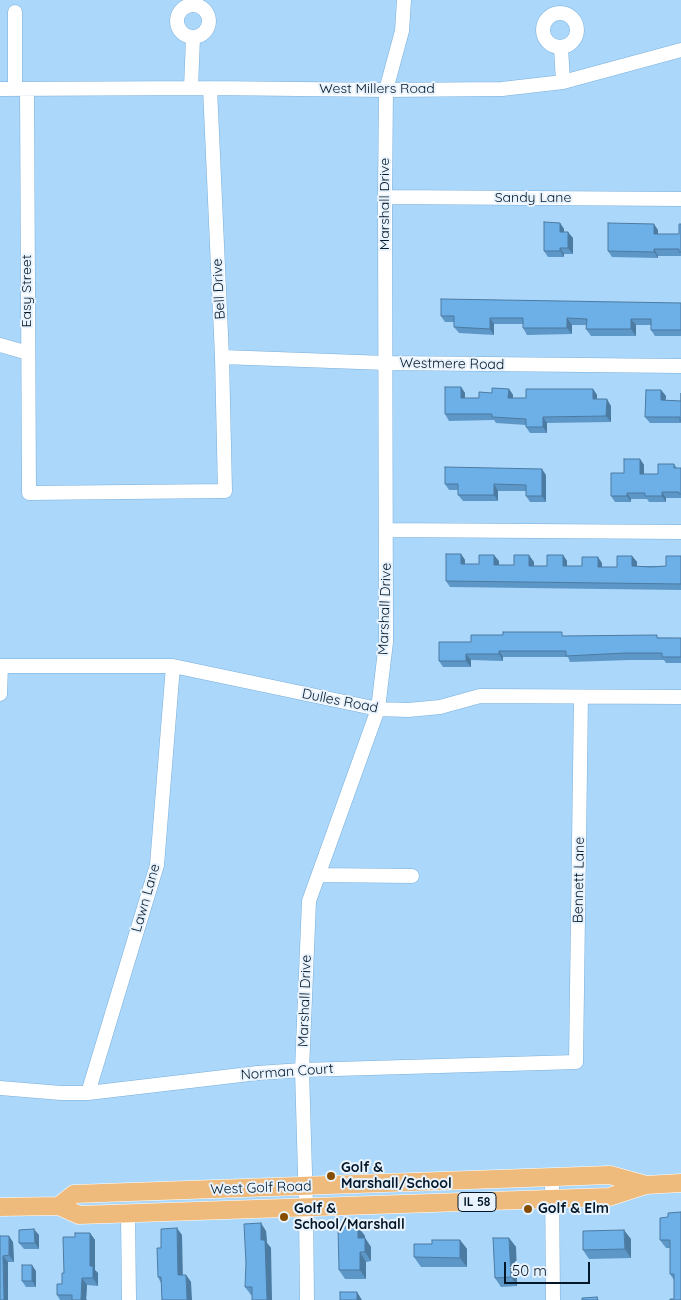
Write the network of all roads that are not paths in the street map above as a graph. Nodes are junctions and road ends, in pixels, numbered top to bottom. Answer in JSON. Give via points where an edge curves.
{"nodes":[{"id":1,"x":404,"y":0,"type":"edge"},
{"id":2,"x":15,"y":12,"type":"dead end"},
{"id":3,"x":193,"y":38,"type":"dead end"},
{"id":4,"x":561,"y":47,"type":"dead end"},
{"id":5,"x":681,"y":50,"type":"edge"},
{"id":6,"x":563,"y":82,"type":"junction"},
{"id":7,"x":191,"y":88,"type":"junction"},
{"id":8,"x":210,"y":88,"type":"junction"},
{"id":9,"x":0,"y":89,"type":"edge"},
{"id":10,"x":21,"y":89,"type":"junction"},
{"id":11,"x":386,"y":90,"type":"junction"},
{"id":12,"x":385,"y":197,"type":"junction"},
{"id":13,"x":681,"y":199,"type":"edge"},
{"id":14,"x":0,"y":345,"type":"edge"},
{"id":15,"x":28,"y":353,"type":"junction"},
{"id":16,"x":222,"y":356,"type":"junction"},
{"id":17,"x":386,"y":363,"type":"junction"},
{"id":18,"x":681,"y":366,"type":"edge"},
{"id":19,"x":225,"y":490,"type":"joint"},
{"id":20,"x":386,"y":530,"type":"junction"},
{"id":21,"x":681,"y":532,"type":"edge"},
{"id":22,"x":0,"y":666,"type":"edge"},
{"id":23,"x":173,"y":666,"type":"junction"},
{"id":24,"x":0,"y":694,"type":"edge"},
{"id":25,"x":581,"y":698,"type":"junction"},
{"id":26,"x":681,"y":698,"type":"edge"},
{"id":27,"x":378,"y":709,"type":"junction"},
{"id":28,"x":319,"y":875,"type":"junction"},
{"id":29,"x":412,"y":876,"type":"dead end"},
{"id":30,"x":576,"y":1062,"type":"joint"},
{"id":31,"x":302,"y":1070,"type":"junction"},
{"id":32,"x":0,"y":1088,"type":"edge"},
{"id":33,"x":88,"y":1093,"type":"junction"},
{"id":34,"x":552,"y":1178,"type":"junction"},
{"id":35,"x":681,"y":1184,"type":"edge"},
{"id":36,"x":646,"y":1185,"type":"junction"},
{"id":37,"x":306,"y":1186,"type":"junction"},
{"id":38,"x":552,"y":1199,"type":"junction"},
{"id":39,"x":59,"y":1206,"type":"junction"},
{"id":40,"x":0,"y":1207,"type":"edge"},
{"id":41,"x":306,"y":1207,"type":"junction"},
{"id":42,"x":128,"y":1214,"type":"junction"},
{"id":43,"x":129,"y":1300,"type":"edge"},
{"id":44,"x":307,"y":1300,"type":"edge"},
{"id":45,"x":553,"y":1300,"type":"edge"}],
"edges":[{"from":1,"to":11,"type":"street","name":"Marshall Drive","via":[[402,31]]},
{"from":2,"to":10,"type":"street"},
{"from":3,"to":7,"type":"street"},
{"from":4,"to":6,"type":"street"},
{"from":5,"to":6,"type":"street","name":"West Millers Road"},
{"from":6,"to":11,"type":"street","name":"West Millers Road","via":[[502,89]]},
{"from":7,"to":8,"type":"street","name":"West Millers Road"},
{"from":7,"to":10,"type":"street","name":"West Millers Road"},
{"from":8,"to":11,"type":"street","name":"West Millers Road"},
{"from":8,"to":16,"type":"street","name":"Bell Drive"},
{"from":9,"to":10,"type":"street","name":"West Millers Road"},
{"from":10,"to":15,"type":"street","name":"Easy Street"},
{"from":11,"to":12,"type":"street","name":"Marshall Drive"},
{"from":12,"to":13,"type":"street","name":"Sandy Lane"},
{"from":12,"to":17,"type":"street","name":"Marshall Drive"},
{"from":14,"to":15,"type":"street"},
{"from":15,"to":19,"type":"street","name":"Easy Street","via":[[29,493]]},
{"from":16,"to":17,"type":"street","name":"Westmere Road"},
{"from":16,"to":19,"type":"street","name":"Bell Drive"},
{"from":17,"to":18,"type":"street","name":"Westmere Road"},
{"from":17,"to":20,"type":"street","name":"Marshall Drive"},
{"from":20,"to":21,"type":"street"},
{"from":20,"to":27,"type":"street","name":"Marshall Drive","via":[[386,642]]},
{"from":22,"to":23,"type":"street","name":"Dulles Road"},
{"from":22,"to":24,"type":"street"},
{"from":23,"to":27,"type":"street","name":"Dulles Road"},
{"from":23,"to":33,"type":"street","name":"Lawn Lane","via":[[157,865]]},
{"from":25,"to":26,"type":"street","name":"Dulles Road"},
{"from":25,"to":27,"type":"street","name":"Dulles Road","via":[[480,696],[440,707]]},
{"from":25,"to":30,"type":"street","name":"Bennett Lane"},
{"from":27,"to":28,"type":"street","name":"Marshall Drive"},
{"from":28,"to":29,"type":"street"},
{"from":28,"to":31,"type":"street","name":"Marshall Drive","via":[[309,901]]},
{"from":30,"to":31,"type":"street","name":"Norman Court"},
{"from":31,"to":33,"type":"street","name":"Norman Court"},
{"from":31,"to":37,"type":"street","name":"Marshall Drive"},
{"from":32,"to":33,"type":"street","name":"Norman Court"},
{"from":34,"to":36,"type":"main road","name":"West Golf Road","number":"IL 58","via":[[610,1175]]},
{"from":34,"to":37,"type":"main road","name":"West Golf Road","number":"IL 58"},
{"from":34,"to":38,"type":"street"},
{"from":35,"to":36,"type":"main road","name":"West Golf Road","number":"IL 58"},
{"from":36,"to":38,"type":"main road","name":"West Golf Road","number":"IL 58","via":[[609,1197]]},
{"from":37,"to":39,"type":"main road","name":"West Golf Road","number":"IL 58","via":[[74,1194]]},
{"from":37,"to":41,"type":"street","name":"Marshall Drive"},
{"from":38,"to":41,"type":"main road","name":"West Golf Road","number":"IL 58"},
{"from":38,"to":45,"type":"street"},
{"from":39,"to":40,"type":"main road","name":"West Golf Road","number":"IL 58"},
{"from":39,"to":42,"type":"main road","name":"West Golf Road","number":"IL 58","via":[[79,1215]]},
{"from":41,"to":42,"type":"main road","name":"West Golf Road","number":"IL 58"},
{"from":41,"to":44,"type":"street","name":"Marshall Drive"},
{"from":42,"to":43,"type":"street"}]}
